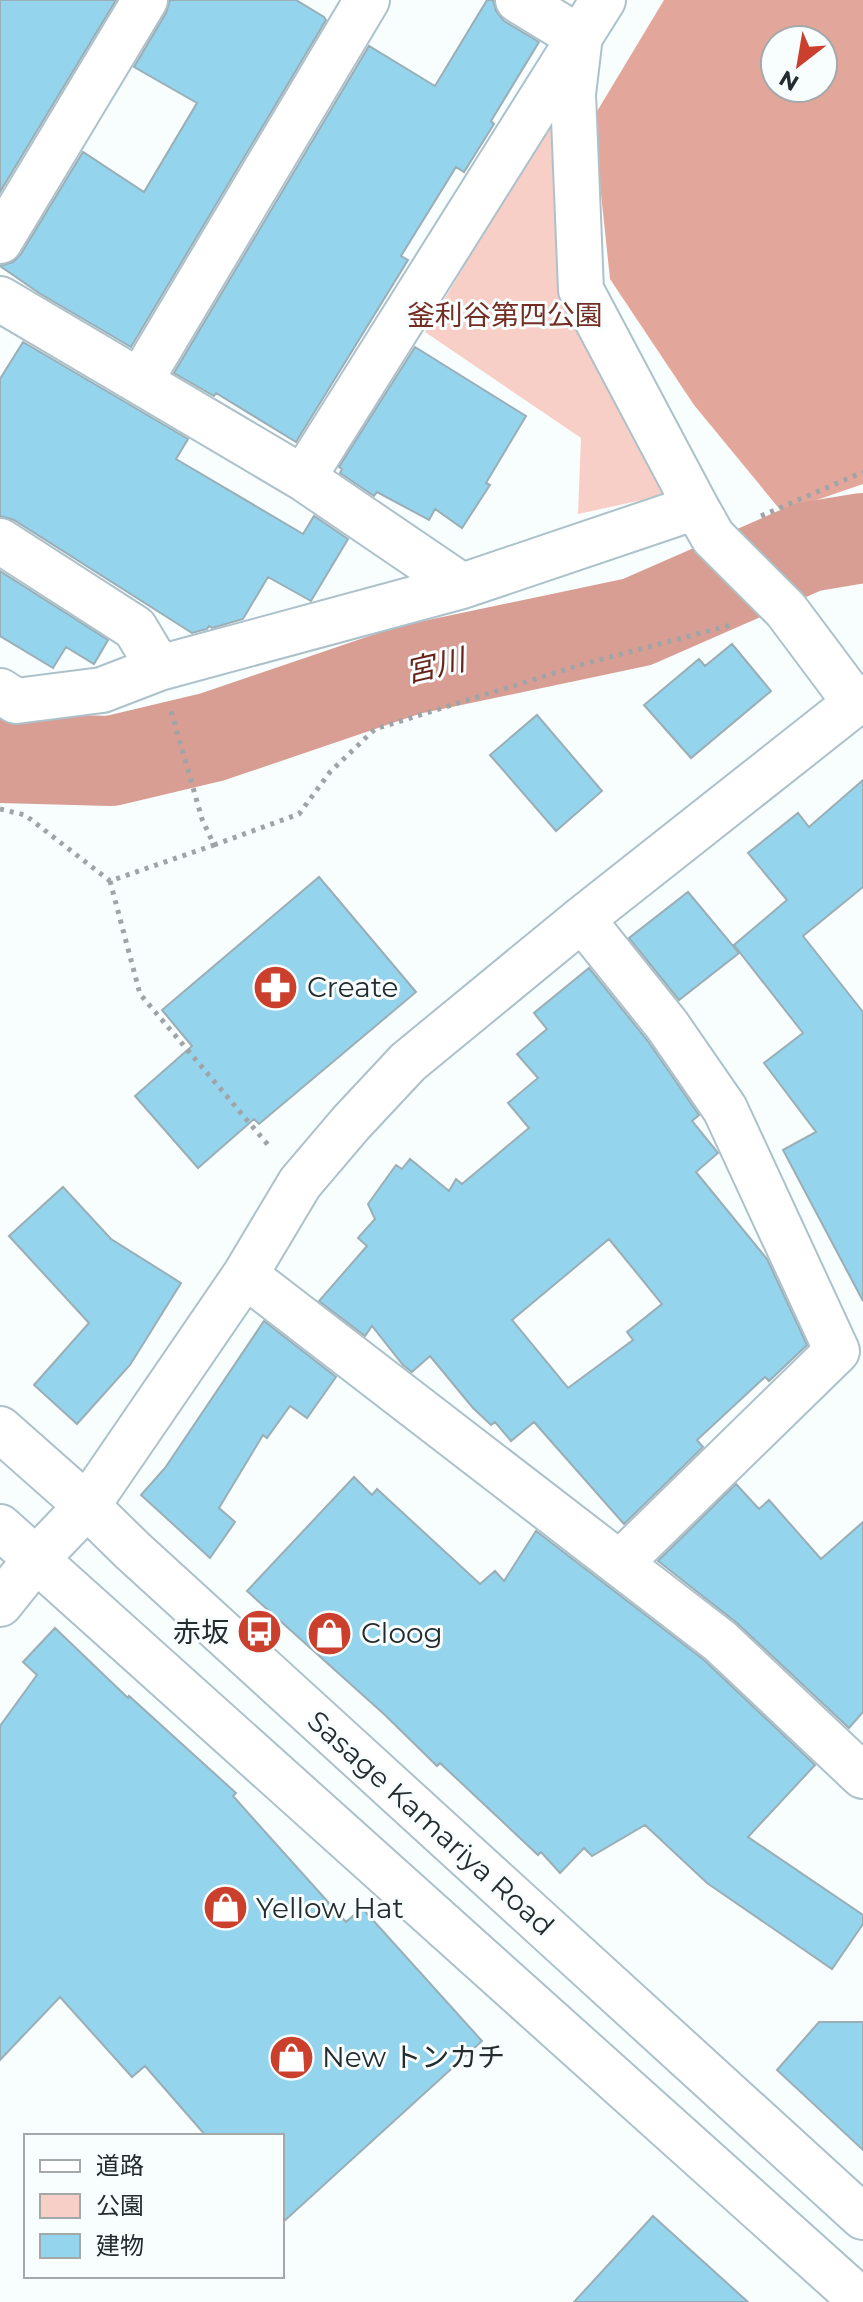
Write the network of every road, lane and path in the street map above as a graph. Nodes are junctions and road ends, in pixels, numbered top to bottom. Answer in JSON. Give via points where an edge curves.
{"nodes":[{"id":1,"x":145,"y":0,"type":"edge"},
{"id":2,"x":367,"y":0,"type":"edge"},
{"id":3,"x":518,"y":0,"type":"edge"},
{"id":4,"x":603,"y":0,"type":"edge"},
{"id":5,"x":580,"y":38,"type":"junction"},
{"id":6,"x":0,"y":241,"type":"edge"},
{"id":7,"x":0,"y":299,"type":"edge"},
{"id":8,"x":140,"y":381,"type":"junction"},
{"id":9,"x":863,"y":472,"type":"edge"},
{"id":10,"x":303,"y":478,"type":"junction"},
{"id":11,"x":705,"y":522,"type":"junction"},
{"id":12,"x":0,"y":541,"type":"edge"},
{"id":13,"x":462,"y":586,"type":"junction"},
{"id":14,"x":786,"y":610,"type":"junction"},
{"id":15,"x":159,"y":668,"type":"junction"},
{"id":16,"x":0,"y":691,"type":"edge"},
{"id":17,"x":859,"y":699,"type":"edge"},
{"id":18,"x":0,"y":809,"type":"edge"},
{"id":19,"x":214,"y":845,"type":"junction"},
{"id":20,"x":110,"y":881,"type":"junction"},
{"id":21,"x":582,"y":919,"type":"junction"},
{"id":22,"x":300,"y":1183,"type":"junction"},
{"id":23,"x":245,"y":1275,"type":"junction"},
{"id":24,"x":0,"y":1429,"type":"edge"},
{"id":25,"x":87,"y":1506,"type":"junction"},
{"id":26,"x":0,"y":1527,"type":"edge"},
{"id":27,"x":36,"y":1559,"type":"junction"},
{"id":28,"x":620,"y":1563,"type":"junction"},
{"id":29,"x":0,"y":1604,"type":"edge"},
{"id":30,"x":863,"y":1776,"type":"edge"},
{"id":31,"x":863,"y":2217,"type":"edge"},
{"id":32,"x":863,"y":2302,"type":"edge"}],
"edges":[{"from":1,"to":6,"type":"street"},
{"from":2,"to":8,"type":"street"},
{"from":3,"to":5,"type":"street"},
{"from":4,"to":5,"type":"street"},
{"from":5,"to":10,"type":"street"},
{"from":5,"to":11,"type":"street","via":[[573,94],[581,290]]},
{"from":7,"to":8,"type":"street"},
{"from":8,"to":10,"type":"street"},
{"from":9,"to":11,"type":"path"},
{"from":10,"to":13,"type":"street"},
{"from":11,"to":13,"type":"street"},
{"from":11,"to":14,"type":"street"},
{"from":12,"to":15,"type":"street","via":[[135,628]]},
{"from":13,"to":15,"type":"street"},
{"from":14,"to":17,"type":"street"},
{"from":14,"to":19,"type":"path","via":[[580,665],[375,729],[330,772],[299,814]]},
{"from":15,"to":16,"type":"street","via":[[102,690],[16,701]]},
{"from":15,"to":19,"type":"path"},
{"from":17,"to":21,"type":"street"},
{"from":18,"to":20,"type":"path","via":[[25,815]]},
{"from":19,"to":20,"type":"path"},
{"from":20,"to":22,"type":"path","via":[[140,994]]},
{"from":21,"to":22,"type":"street","via":[[408,1062]]},
{"from":21,"to":28,"type":"street","via":[[667,1025],[725,1109],[837,1351]]},
{"from":22,"to":23,"type":"street"},
{"from":23,"to":25,"type":"street"},
{"from":23,"to":28,"type":"street"},
{"from":24,"to":25,"type":"street","name":"Sasage Kamariya Road"},
{"from":25,"to":27,"type":"street"},
{"from":25,"to":31,"type":"street","name":"Sasage Kamariya Road"},
{"from":26,"to":27,"type":"street"},
{"from":27,"to":29,"type":"street"},
{"from":27,"to":32,"type":"street"},
{"from":28,"to":30,"type":"street","via":[[720,1641]]}]}
